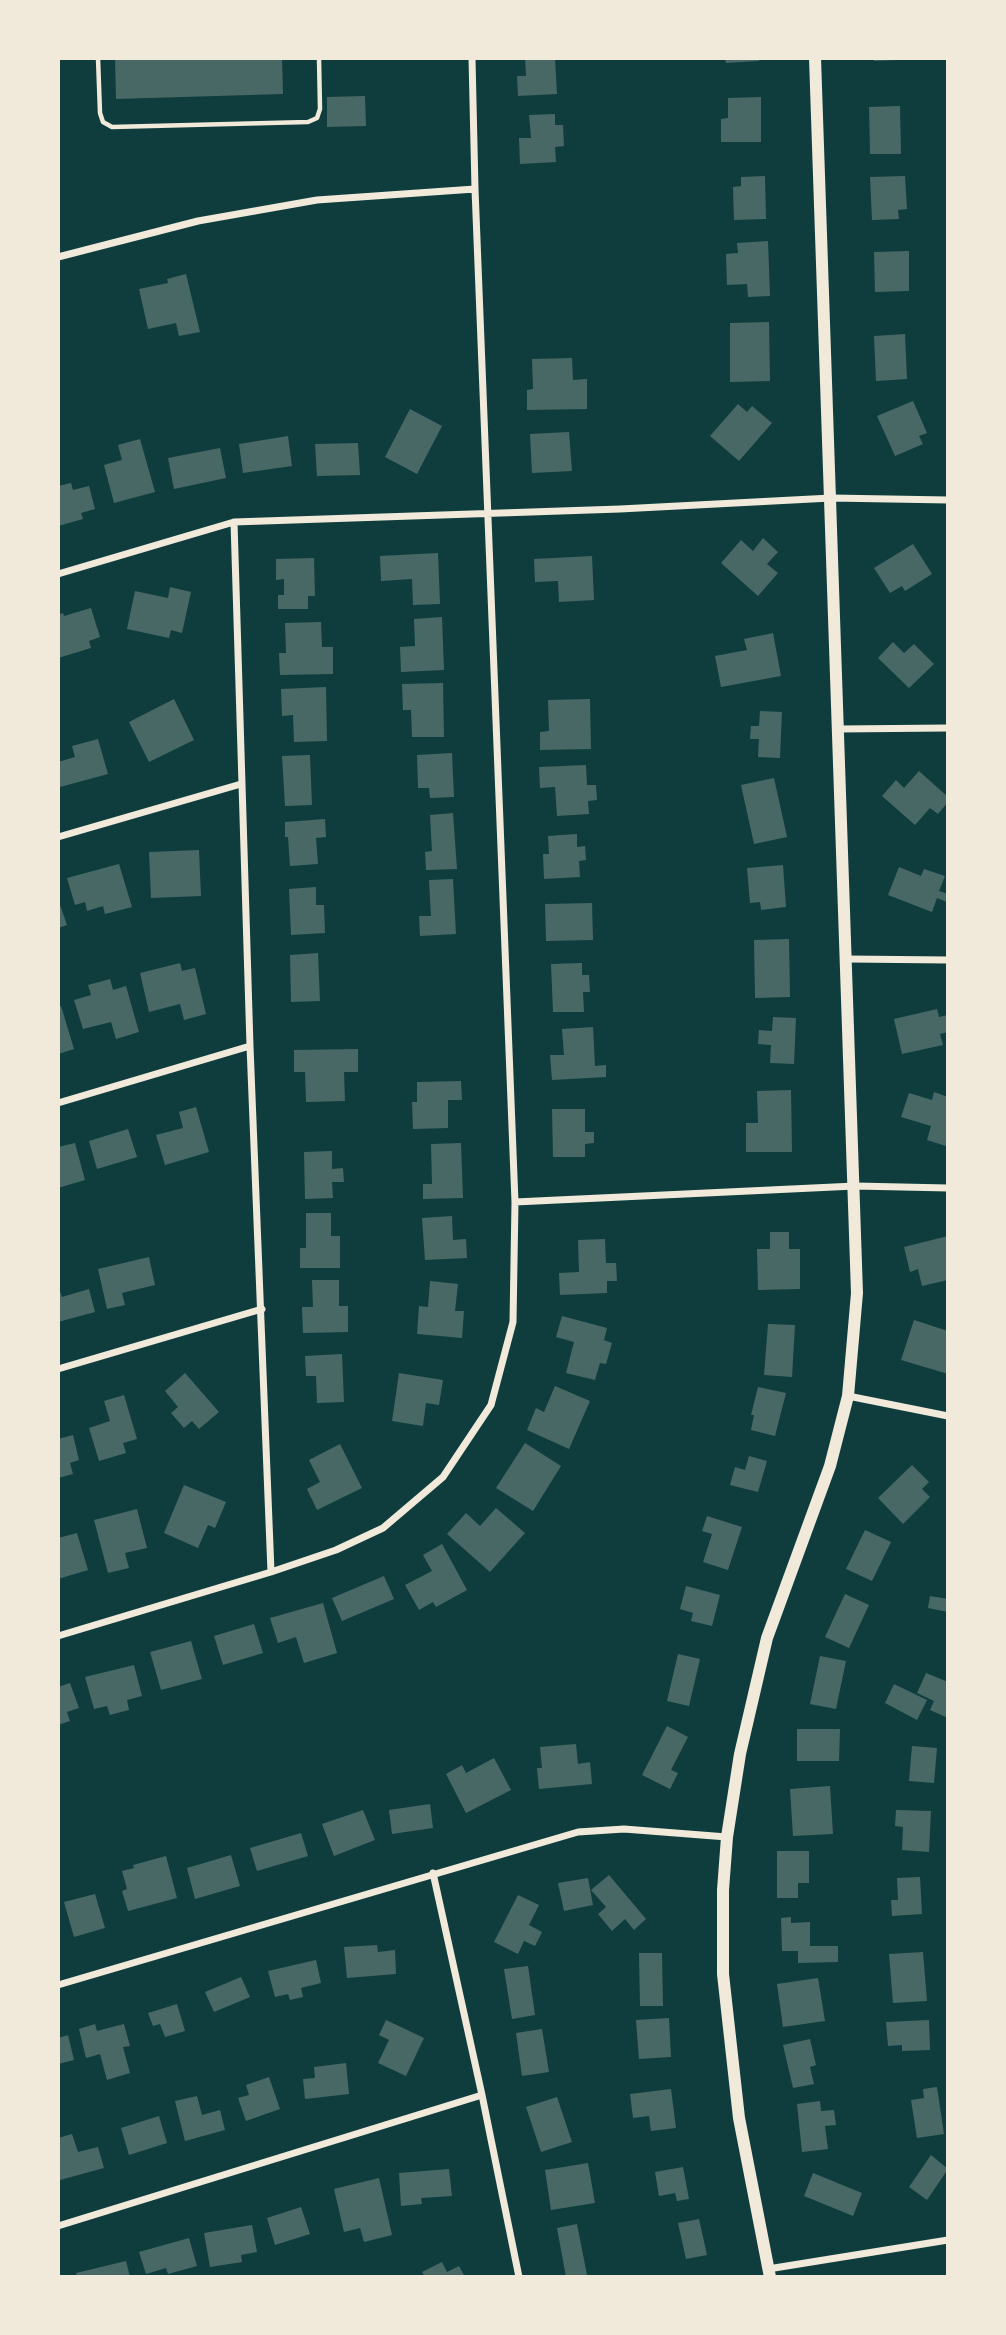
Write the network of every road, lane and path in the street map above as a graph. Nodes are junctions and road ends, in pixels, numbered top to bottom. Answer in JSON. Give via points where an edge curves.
{"nodes":[{"id":1,"x":98,"y":58,"type":"edge"},
{"id":2,"x":319,"y":58,"type":"edge"},
{"id":3,"x":472,"y":58,"type":"edge"},
{"id":4,"x":815,"y":58,"type":"edge"},
{"id":5,"x":475,"y":189,"type":"junction"},
{"id":6,"x":58,"y":257,"type":"edge"},
{"id":7,"x":831,"y":498,"type":"junction"},
{"id":8,"x":948,"y":500,"type":"edge"},
{"id":9,"x":488,"y":512,"type":"junction"},
{"id":10,"x":234,"y":522,"type":"junction"},
{"id":11,"x":58,"y":574,"type":"edge"},
{"id":12,"x":948,"y":728,"type":"edge"},
{"id":13,"x":839,"y":729,"type":"junction"},
{"id":14,"x":241,"y":784,"type":"junction"},
{"id":15,"x":58,"y":837,"type":"edge"},
{"id":16,"x":847,"y":959,"type":"junction"},
{"id":17,"x":948,"y":960,"type":"edge"},
{"id":18,"x":250,"y":1046,"type":"junction"},
{"id":19,"x":58,"y":1103,"type":"edge"},
{"id":20,"x":855,"y":1186,"type":"junction"},
{"id":21,"x":948,"y":1188,"type":"edge"},
{"id":22,"x":515,"y":1202,"type":"junction"},
{"id":23,"x":262,"y":1309,"type":"junction"},
{"id":24,"x":58,"y":1369,"type":"edge"},
{"id":25,"x":848,"y":1396,"type":"junction"},
{"id":26,"x":948,"y":1416,"type":"edge"},
{"id":27,"x":271,"y":1572,"type":"junction"},
{"id":28,"x":58,"y":1636,"type":"edge"},
{"id":29,"x":727,"y":1837,"type":"junction"},
{"id":30,"x":433,"y":1873,"type":"junction"},
{"id":31,"x":58,"y":1985,"type":"edge"},
{"id":32,"x":482,"y":2095,"type":"junction"},
{"id":33,"x":58,"y":2226,"type":"edge"},
{"id":34,"x":948,"y":2240,"type":"edge"},
{"id":35,"x":769,"y":2273,"type":"edge"},
{"id":36,"x":519,"y":2277,"type":"edge"}],
"edges":[{"from":1,"to":2,"type":"lane","via":[[100,113],[103,122],[112,127],[308,122],[317,118],[320,109]]},
{"from":3,"to":5,"type":"street"},
{"from":4,"to":7,"type":"street"},
{"from":5,"to":6,"type":"street","via":[[317,200],[198,221]]},
{"from":5,"to":9,"type":"street"},
{"from":7,"to":8,"type":"street"},
{"from":7,"to":9,"type":"street"},
{"from":7,"to":13,"type":"street"},
{"from":9,"to":10,"type":"street"},
{"from":9,"to":22,"type":"street"},
{"from":10,"to":11,"type":"street"},
{"from":10,"to":14,"type":"street"},
{"from":12,"to":13,"type":"street"},
{"from":13,"to":16,"type":"street"},
{"from":14,"to":15,"type":"street"},
{"from":14,"to":18,"type":"street"},
{"from":16,"to":17,"type":"street"},
{"from":16,"to":20,"type":"street"},
{"from":18,"to":19,"type":"street"},
{"from":18,"to":23,"type":"street"},
{"from":20,"to":21,"type":"street"},
{"from":20,"to":22,"type":"street"},
{"from":20,"to":25,"type":"street","via":[[857,1293]]},
{"from":22,"to":27,"type":"street","via":[[513,1322],[491,1405],[443,1477],[383,1528]]},
{"from":23,"to":24,"type":"street"},
{"from":23,"to":27,"type":"street"},
{"from":25,"to":26,"type":"street"},
{"from":25,"to":29,"type":"street","via":[[830,1466],[767,1638],[740,1754]]},
{"from":27,"to":28,"type":"street"},
{"from":29,"to":30,"type":"street","via":[[624,1829],[578,1832]]},
{"from":29,"to":35,"type":"street","via":[[723,1974],[739,2118]]},
{"from":30,"to":31,"type":"street"},
{"from":30,"to":32,"type":"street"},
{"from":32,"to":33,"type":"street"},
{"from":32,"to":36,"type":"street"},
{"from":34,"to":35,"type":"street"}]}
